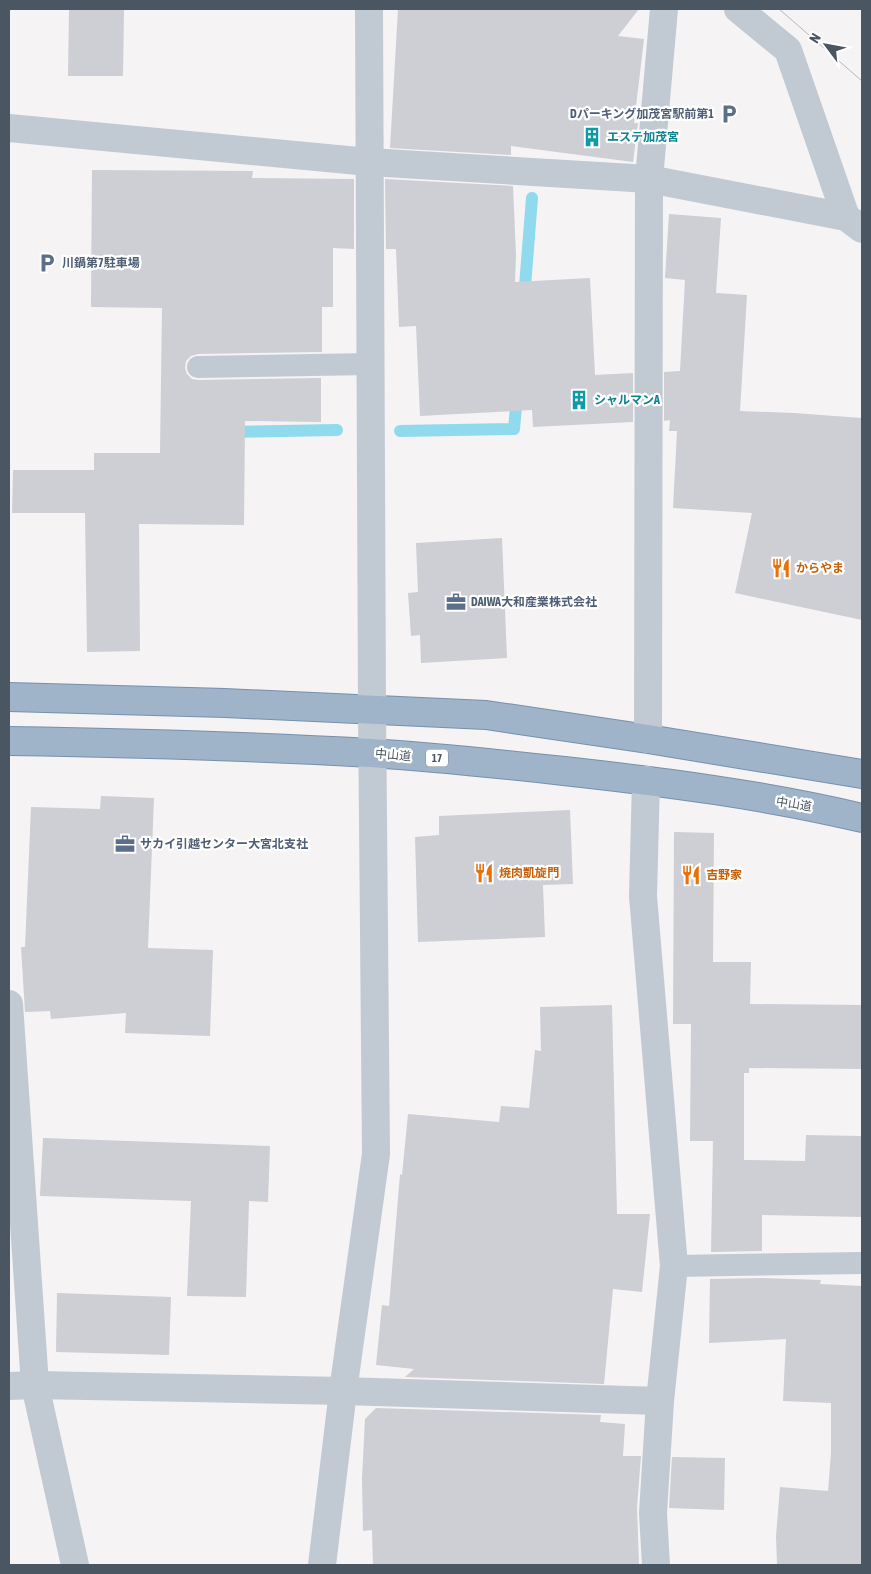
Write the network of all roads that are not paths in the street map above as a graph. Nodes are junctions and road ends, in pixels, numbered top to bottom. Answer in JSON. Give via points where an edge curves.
{"nodes":[{"id":1,"x":369,"y":9,"type":"edge"},
{"id":2,"x":664,"y":9,"type":"edge"},
{"id":3,"x":738,"y":9,"type":"edge"},
{"id":4,"x":9,"y":128,"type":"edge"},
{"id":5,"x":369,"y":162,"type":"junction"},
{"id":6,"x":649,"y":179,"type":"junction"},
{"id":7,"x":854,"y":223,"type":"edge"},
{"id":8,"x":370,"y":364,"type":"junction"},
{"id":9,"x":198,"y":367,"type":"dead end"},
{"id":10,"x":9,"y":697,"type":"edge"},
{"id":11,"x":372,"y":710,"type":"junction"},
{"id":12,"x":648,"y":739,"type":"junction"},
{"id":13,"x":9,"y":741,"type":"edge"},
{"id":14,"x":373,"y":753,"type":"junction"},
{"id":15,"x":862,"y":774,"type":"edge"},
{"id":16,"x":646,"y":780,"type":"junction"},
{"id":17,"x":862,"y":818,"type":"edge"},
{"id":18,"x":9,"y":1004,"type":"edge"},
{"id":19,"x":862,"y":1263,"type":"edge"},
{"id":20,"x":674,"y":1266,"type":"junction"},
{"id":21,"x":22,"y":1385,"type":"edge"},
{"id":22,"x":343,"y":1391,"type":"junction"},
{"id":23,"x":660,"y":1401,"type":"junction"},
{"id":24,"x":75,"y":1565,"type":"edge"},
{"id":25,"x":322,"y":1565,"type":"edge"},
{"id":26,"x":656,"y":1565,"type":"edge"}],
"edges":[{"from":1,"to":5,"type":"street"},
{"from":2,"to":6,"type":"street"},
{"from":3,"to":7,"type":"street","via":[[788,50]]},
{"from":4,"to":5,"type":"street"},
{"from":5,"to":6,"type":"street"},
{"from":5,"to":8,"type":"street"},
{"from":6,"to":7,"type":"street"},
{"from":6,"to":12,"type":"street"},
{"from":8,"to":9,"type":"lane"},
{"from":8,"to":11,"type":"street"},
{"from":10,"to":11,"type":"highway"},
{"from":11,"to":12,"type":"highway","via":[[486,716]]},
{"from":11,"to":14,"type":"street"},
{"from":12,"to":15,"type":"highway"},
{"from":13,"to":14,"type":"highway","name":"中山道","number":"17","via":[[221,745]]},
{"from":14,"to":16,"type":"highway","name":"中山道","number":"17"},
{"from":14,"to":22,"type":"street","via":[[376,1154]]},
{"from":16,"to":17,"type":"highway","name":"中山道","number":"17","via":[[820,808]]},
{"from":16,"to":20,"type":"street","via":[[643,896]]},
{"from":18,"to":21,"type":"street"},
{"from":19,"to":20,"type":"lane"},
{"from":20,"to":23,"type":"street"},
{"from":21,"to":22,"type":"street"},
{"from":21,"to":24,"type":"street"},
{"from":22,"to":23,"type":"street"},
{"from":22,"to":25,"type":"street"},
{"from":23,"to":26,"type":"street","via":[[653,1513]]}]}
